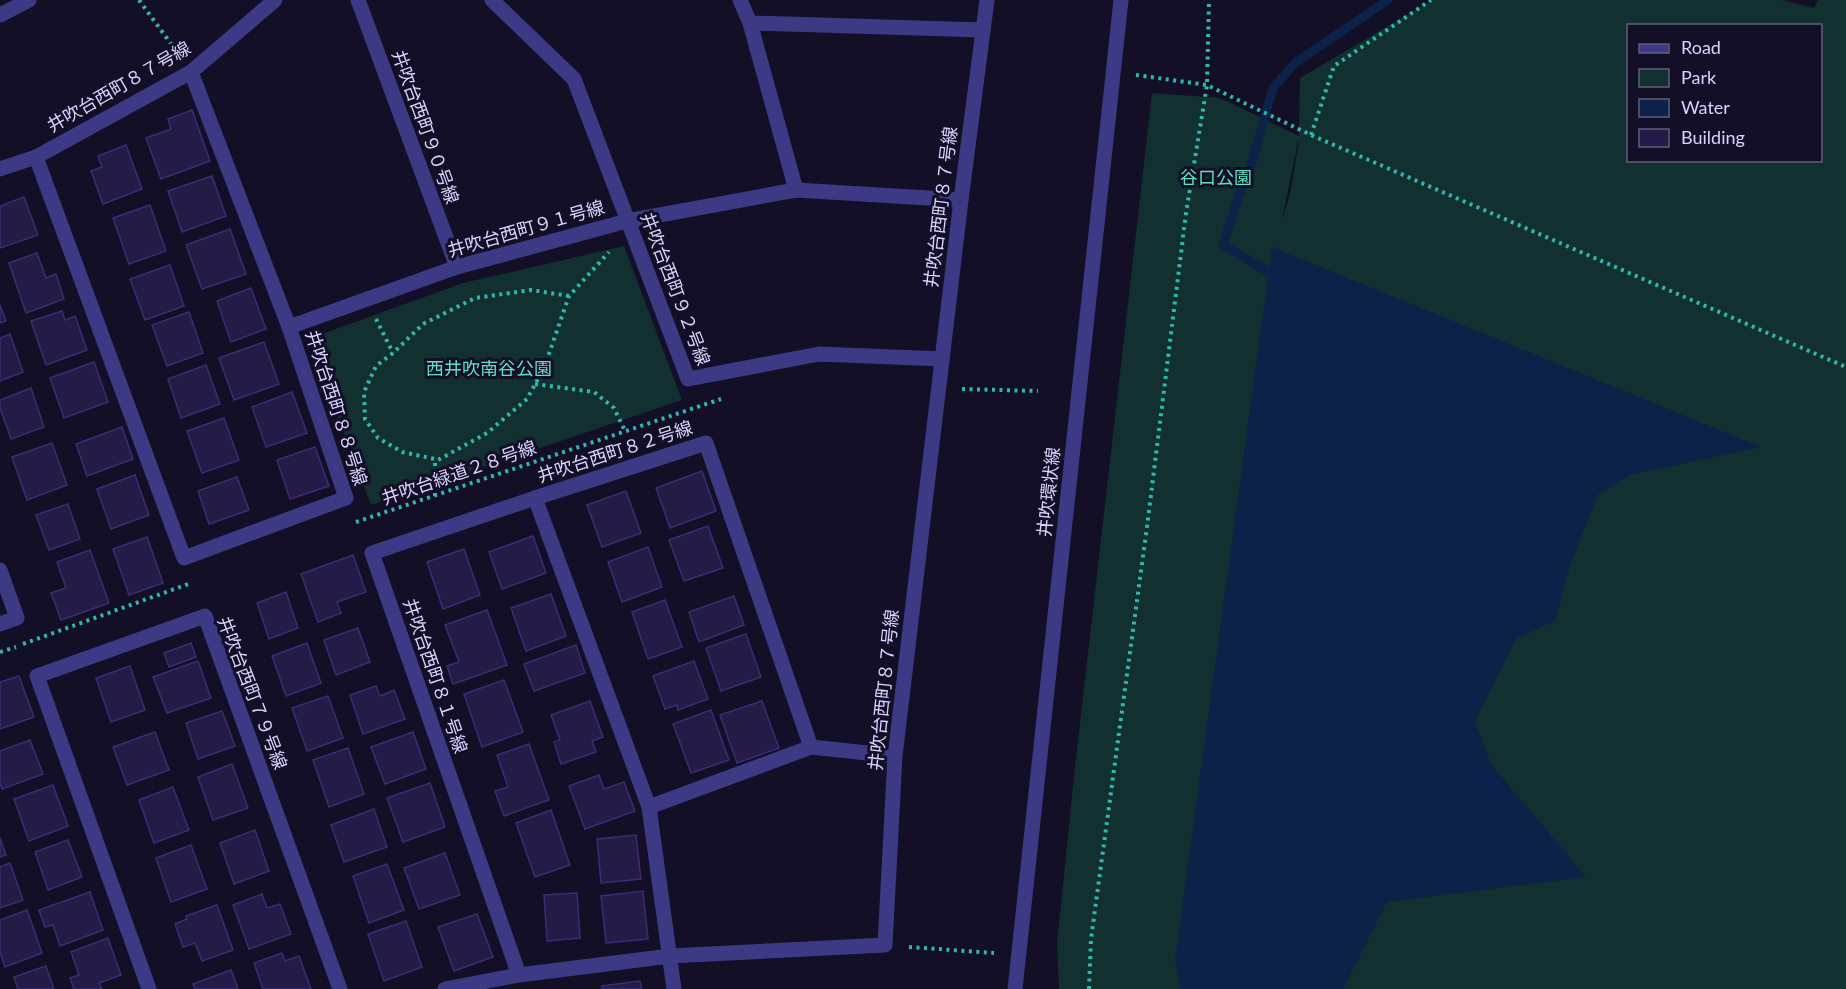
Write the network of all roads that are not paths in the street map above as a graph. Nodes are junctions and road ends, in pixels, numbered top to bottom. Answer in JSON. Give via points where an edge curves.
{"nodes":[{"id":1,"x":29,"y":0,"type":"edge"},
{"id":2,"x":275,"y":0,"type":"edge"},
{"id":3,"x":358,"y":0,"type":"edge"},
{"id":4,"x":492,"y":0,"type":"edge"},
{"id":5,"x":740,"y":0,"type":"edge"},
{"id":6,"x":987,"y":0,"type":"edge"},
{"id":7,"x":1121,"y":0,"type":"edge"},
{"id":8,"x":0,"y":15,"type":"edge"},
{"id":9,"x":750,"y":23,"type":"junction"},
{"id":10,"x":983,"y":30,"type":"junction"},
{"id":11,"x":191,"y":72,"type":"junction"},
{"id":12,"x":36,"y":157,"type":"junction"},
{"id":13,"x":0,"y":169,"type":"edge"},
{"id":14,"x":796,"y":190,"type":"junction"},
{"id":15,"x":960,"y":200,"type":"junction"},
{"id":16,"x":629,"y":225,"type":"junction"},
{"id":17,"x":456,"y":267,"type":"junction"},
{"id":18,"x":289,"y":327,"type":"junction"},
{"id":19,"x":942,"y":359,"type":"junction"},
{"id":20,"x":536,"y":498,"type":"junction"},
{"id":21,"x":0,"y":570,"type":"edge"},
{"id":22,"x":0,"y":624,"type":"edge"},
{"id":23,"x":811,"y":747,"type":"junction"},
{"id":24,"x":895,"y":756,"type":"junction"},
{"id":25,"x":648,"y":807,"type":"junction"},
{"id":26,"x":670,"y":956,"type":"junction"},
{"id":27,"x":519,"y":975,"type":"junction"},
{"id":28,"x":149,"y":989,"type":"edge"},
{"id":29,"x":340,"y":989,"type":"edge"},
{"id":30,"x":445,"y":989,"type":"edge"},
{"id":31,"x":674,"y":989,"type":"edge"},
{"id":32,"x":1015,"y":989,"type":"edge"}],
"edges":[{"from":1,"to":8,"type":"street"},
{"from":2,"to":11,"type":"street","name":"井吹台西町８７号線"},
{"from":3,"to":17,"type":"street","name":"井吹台西町９０号線"},
{"from":4,"to":16,"type":"street","name":"井吹台西町９２号線","via":[[574,79]]},
{"from":5,"to":9,"type":"street"},
{"from":6,"to":10,"type":"street","name":"井吹台西町８７号線"},
{"from":7,"to":32,"type":"street","name":"井吹環状線"},
{"from":9,"to":10,"type":"street"},
{"from":9,"to":14,"type":"street"},
{"from":10,"to":15,"type":"street","name":"井吹台西町８７号線"},
{"from":11,"to":12,"type":"street","name":"井吹台西町８７号線"},
{"from":11,"to":18,"type":"street","name":"井吹台西町８８号線"},
{"from":12,"to":13,"type":"street","name":"井吹台西町８７号線"},
{"from":12,"to":18,"type":"street","name":"井吹台西町８８号線","via":[[184,558],[346,498]]},
{"from":14,"to":15,"type":"street","name":"井吹台西町９１号線"},
{"from":14,"to":16,"type":"street","name":"井吹台西町９１号線"},
{"from":15,"to":19,"type":"street","name":"井吹台西町８７号線"},
{"from":16,"to":17,"type":"street","name":"井吹台西町９１号線"},
{"from":16,"to":19,"type":"street","name":"井吹台西町９２号線","via":[[688,380],[819,354]]},
{"from":17,"to":18,"type":"street","name":"井吹台西町９１号線"},
{"from":19,"to":24,"type":"street","name":"井吹台西町８７号線"},
{"from":20,"to":23,"type":"street","name":"井吹台西町８２号線","via":[[706,443]]},
{"from":20,"to":25,"type":"street","name":"井吹台西町８２号線"},
{"from":20,"to":27,"type":"street","name":"井吹台西町８１号線","via":[[372,553]]},
{"from":21,"to":22,"type":"street","via":[[17,618]]},
{"from":23,"to":24,"type":"street"},
{"from":23,"to":25,"type":"street"},
{"from":24,"to":26,"type":"street","name":"井吹台西町８７号線","via":[[885,945]]},
{"from":25,"to":26,"type":"street","name":"井吹台西町８２号線"},
{"from":26,"to":27,"type":"street"},
{"from":26,"to":31,"type":"street","name":"井吹台西町８２号線"},
{"from":27,"to":30,"type":"street"},
{"from":28,"to":29,"type":"street","name":"井吹台西町７９号線","via":[[37,676],[205,616]]}]}
